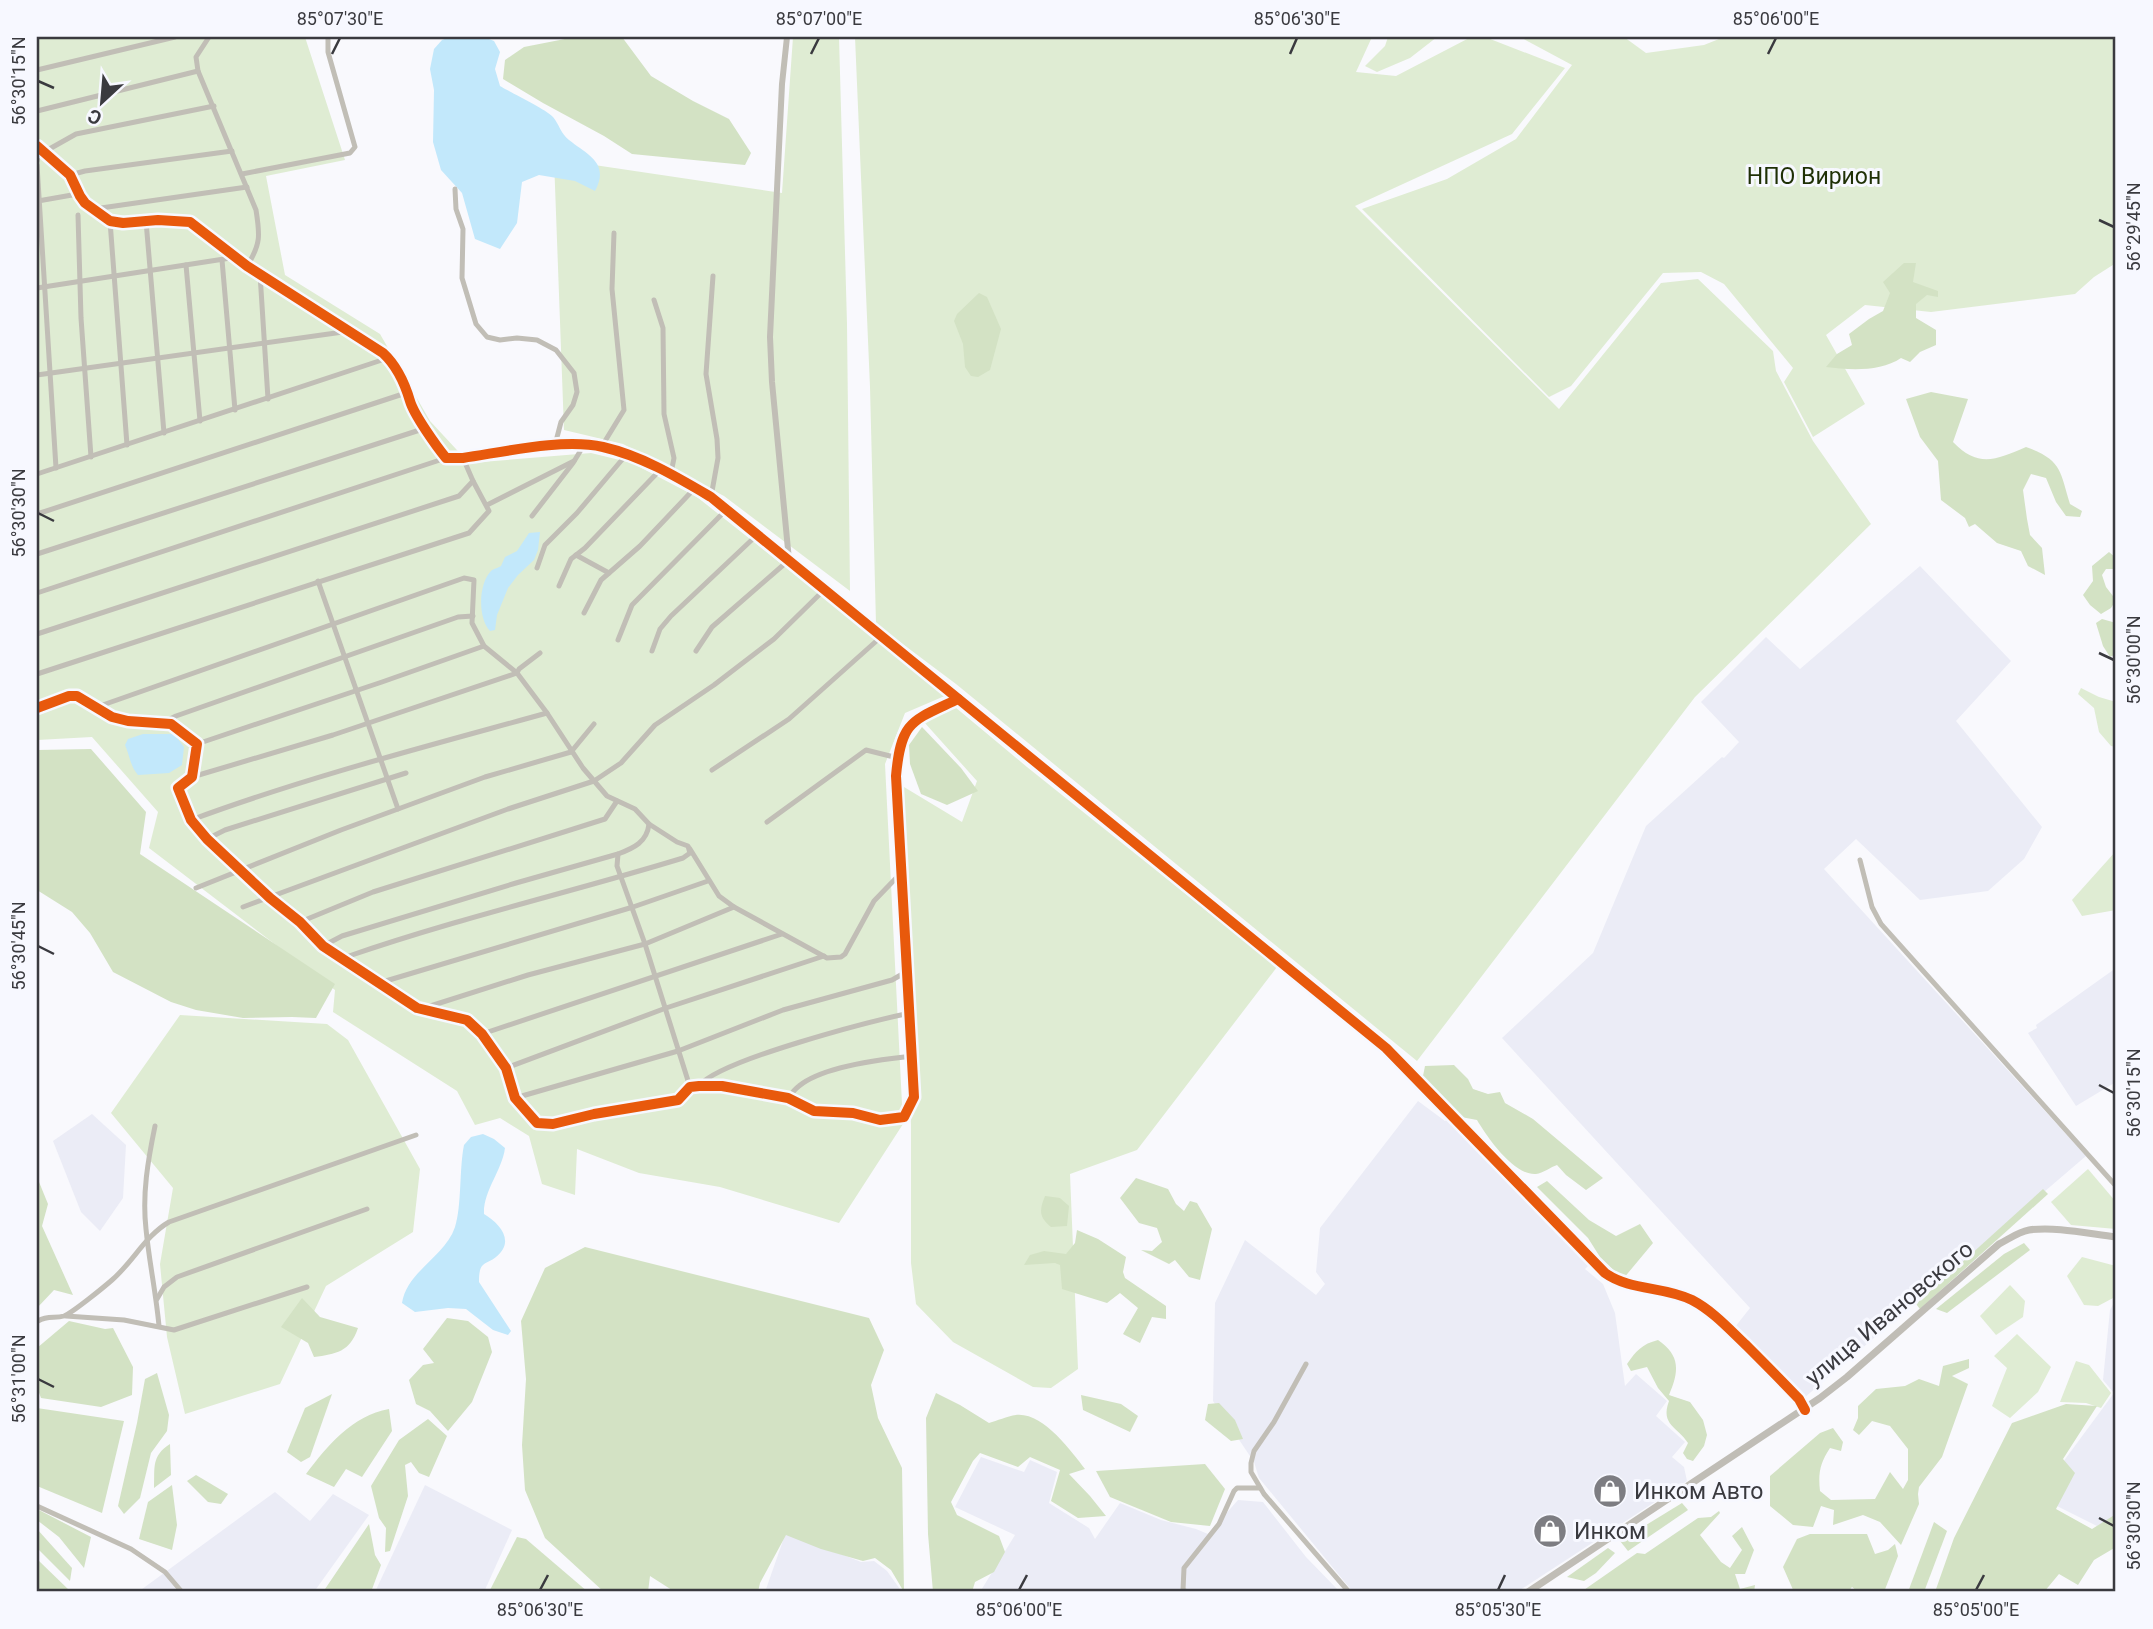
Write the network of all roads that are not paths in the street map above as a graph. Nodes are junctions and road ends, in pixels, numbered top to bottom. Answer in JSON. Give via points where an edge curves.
{"nodes":[{"id":1,"x":175,"y":37,"type":"edge"},
{"id":2,"x":207,"y":37,"type":"edge"},
{"id":3,"x":328,"y":37,"type":"edge"},
{"id":4,"x":787,"y":37,"type":"edge"},
{"id":5,"x":37,"y":70,"type":"edge"},
{"id":6,"x":198,"y":71,"type":"junction"},
{"id":7,"x":214,"y":106,"type":"junction"},
{"id":8,"x":37,"y":111,"type":"edge"},
{"id":9,"x":40,"y":149,"type":"edge"},
{"id":10,"x":232,"y":151,"type":"junction"},
{"id":11,"x":37,"y":163,"type":"edge"},
{"id":12,"x":242,"y":174,"type":"junction"},
{"id":13,"x":70,"y":175,"type":"junction"},
{"id":14,"x":247,"y":187,"type":"junction"},
{"id":15,"x":455,"y":189,"type":"dead end"},
{"id":16,"x":80,"y":197,"type":"junction"},
{"id":17,"x":38,"y":200,"type":"edge"},
{"id":18,"x":94,"y":209,"type":"junction"},
{"id":19,"x":78,"y":215,"type":"dead end"},
{"id":20,"x":110,"y":221,"type":"junction"},
{"id":21,"x":146,"y":221,"type":"junction"},
{"id":22,"x":614,"y":233,"type":"dead end"},
{"id":23,"x":237,"y":257,"type":"junction"},
{"id":24,"x":222,"y":260,"type":"junction"},
{"id":25,"x":186,"y":265,"type":"junction"},
{"id":26,"x":247,"y":266,"type":"junction"},
{"id":27,"x":151,"y":271,"type":"junction"},
{"id":28,"x":260,"y":274,"type":"junction"},
{"id":29,"x":115,"y":276,"type":"junction"},
{"id":30,"x":713,"y":276,"type":"dead end"},
{"id":31,"x":81,"y":282,"type":"junction"},
{"id":32,"x":45,"y":287,"type":"junction"},
{"id":33,"x":37,"y":288,"type":"edge"},
{"id":34,"x":654,"y":300,"type":"dead end"},
{"id":35,"x":349,"y":331,"type":"junction"},
{"id":36,"x":265,"y":344,"type":"junction"},
{"id":37,"x":229,"y":349,"type":"junction"},
{"id":38,"x":193,"y":353,"type":"junction"},
{"id":39,"x":158,"y":358,"type":"junction"},
{"id":40,"x":388,"y":358,"type":"junction"},
{"id":41,"x":121,"y":363,"type":"junction"},
{"id":42,"x":85,"y":368,"type":"junction"},
{"id":43,"x":49,"y":373,"type":"junction"},
{"id":44,"x":37,"y":375,"type":"edge"},
{"id":45,"x":409,"y":392,"type":"junction"},
{"id":46,"x":268,"y":399,"type":"junction"},
{"id":47,"x":235,"y":410,"type":"junction"},
{"id":48,"x":200,"y":421,"type":"junction"},
{"id":49,"x":426,"y":428,"type":"junction"},
{"id":50,"x":164,"y":433,"type":"junction"},
{"id":51,"x":127,"y":445,"type":"junction"},
{"id":52,"x":555,"y":445,"type":"junction"},
{"id":53,"x":584,"y":445,"type":"junction"},
{"id":54,"x":602,"y":446,"type":"junction"},
{"id":55,"x":626,"y":455,"type":"junction"},
{"id":56,"x":91,"y":457,"type":"junction"},
{"id":57,"x":446,"y":458,"type":"junction"},
{"id":58,"x":463,"y":458,"type":"junction"},
{"id":59,"x":574,"y":461,"type":"junction"},
{"id":60,"x":56,"y":468,"type":"junction"},
{"id":61,"x":661,"y":469,"type":"junction"},
{"id":62,"x":671,"y":472,"type":"junction"},
{"id":63,"x":37,"y":474,"type":"edge"},
{"id":64,"x":473,"y":481,"type":"junction"},
{"id":65,"x":695,"y":488,"type":"junction"},
{"id":66,"x":711,"y":497,"type":"junction"},
{"id":67,"x":487,"y":505,"type":"junction"},
{"id":68,"x":727,"y":509,"type":"junction"},
{"id":69,"x":37,"y":514,"type":"edge"},
{"id":70,"x":532,"y":516,"type":"dead end"},
{"id":71,"x":758,"y":534,"type":"junction"},
{"id":72,"x":37,"y":554,"type":"edge"},
{"id":73,"x":576,"y":555,"type":"junction"},
{"id":74,"x":789,"y":560,"type":"junction"},
{"id":75,"x":537,"y":568,"type":"dead end"},
{"id":76,"x":609,"y":573,"type":"junction"},
{"id":77,"x":318,"y":581,"type":"junction"},
{"id":78,"x":559,"y":586,"type":"dead end"},
{"id":79,"x":824,"y":590,"type":"junction"},
{"id":80,"x":37,"y":593,"type":"edge"},
{"id":81,"x":584,"y":613,"type":"dead end"},
{"id":82,"x":472,"y":616,"type":"junction"},
{"id":83,"x":334,"y":623,"type":"junction"},
{"id":84,"x":37,"y":634,"type":"edge"},
{"id":85,"x":881,"y":636,"type":"junction"},
{"id":86,"x":618,"y":640,"type":"dead end"},
{"id":87,"x":484,"y":646,"type":"junction"},
{"id":88,"x":652,"y":651,"type":"dead end"},
{"id":89,"x":696,"y":651,"type":"dead end"},
{"id":90,"x":540,"y":653,"type":"dead end"},
{"id":91,"x":346,"y":657,"type":"junction"},
{"id":92,"x":517,"y":673,"type":"junction"},
{"id":93,"x":37,"y":674,"type":"edge"},
{"id":94,"x":358,"y":691,"type":"junction"},
{"id":95,"x":958,"y":699,"type":"junction"},
{"id":96,"x":97,"y":707,"type":"junction"},
{"id":97,"x":37,"y":708,"type":"edge"},
{"id":98,"x":547,"y":713,"type":"junction"},
{"id":99,"x":369,"y":722,"type":"junction"},
{"id":100,"x":161,"y":723,"type":"junction"},
{"id":101,"x":594,"y":724,"type":"dead end"},
{"id":102,"x":197,"y":744,"type":"junction"},
{"id":103,"x":571,"y":752,"type":"junction"},
{"id":104,"x":898,"y":758,"type":"junction"},
{"id":105,"x":382,"y":759,"type":"junction"},
{"id":106,"x":712,"y":770,"type":"dead end"},
{"id":107,"x":406,"y":773,"type":"dead end"},
{"id":108,"x":192,"y":778,"type":"junction"},
{"id":109,"x":387,"y":779,"type":"junction"},
{"id":110,"x":594,"y":781,"type":"junction"},
{"id":111,"x":617,"y":801,"type":"junction"},
{"id":112,"x":398,"y":809,"type":"junction"},
{"id":113,"x":191,"y":820,"type":"junction"},
{"id":114,"x":767,"y":822,"type":"dead end"},
{"id":115,"x":649,"y":824,"type":"junction"},
{"id":116,"x":207,"y":839,"type":"junction"},
{"id":117,"x":688,"y":846,"type":"junction"},
{"id":118,"x":618,"y":854,"type":"junction"},
{"id":119,"x":1860,"y":860,"type":"dead end"},
{"id":120,"x":241,"y":869,"type":"junction"},
{"id":121,"x":901,"y":873,"type":"junction"},
{"id":122,"x":620,"y":877,"type":"junction"},
{"id":123,"x":708,"y":881,"type":"junction"},
{"id":124,"x":196,"y":888,"type":"dead end"},
{"id":125,"x":270,"y":898,"type":"junction"},
{"id":126,"x":243,"y":907,"type":"dead end"},
{"id":127,"x":633,"y":907,"type":"junction"},
{"id":128,"x":734,"y":907,"type":"junction"},
{"id":129,"x":300,"y":922,"type":"junction"},
{"id":130,"x":782,"y":934,"type":"junction"},
{"id":131,"x":645,"y":944,"type":"junction"},
{"id":132,"x":323,"y":946,"type":"junction"},
{"id":133,"x":824,"y":956,"type":"junction"},
{"id":134,"x":343,"y":960,"type":"junction"},
{"id":135,"x":906,"y":972,"type":"junction"},
{"id":136,"x":655,"y":976,"type":"junction"},
{"id":137,"x":379,"y":983,"type":"junction"},
{"id":138,"x":417,"y":1008,"type":"junction"},
{"id":139,"x":666,"y":1008,"type":"junction"},
{"id":140,"x":910,"y":1013,"type":"junction"},
{"id":141,"x":482,"y":1034,"type":"junction"},
{"id":142,"x":678,"y":1051,"type":"junction"},
{"id":143,"x":913,"y":1056,"type":"junction"},
{"id":144,"x":506,"y":1068,"type":"junction"},
{"id":145,"x":699,"y":1086,"type":"junction"},
{"id":146,"x":690,"y":1087,"type":"junction"},
{"id":147,"x":515,"y":1098,"type":"junction"},
{"id":148,"x":788,"y":1098,"type":"junction"},
{"id":149,"x":155,"y":1126,"type":"dead end"},
{"id":150,"x":416,"y":1135,"type":"dead end"},
{"id":151,"x":2116,"y":1186,"type":"edge"},
{"id":152,"x":367,"y":1209,"type":"dead end"},
{"id":153,"x":2116,"y":1237,"type":"edge"},
{"id":154,"x":147,"y":1240,"type":"junction"},
{"id":155,"x":307,"y":1287,"type":"dead end"},
{"id":156,"x":157,"y":1300,"type":"junction"},
{"id":157,"x":64,"y":1316,"type":"junction"},
{"id":158,"x":37,"y":1321,"type":"edge"},
{"id":159,"x":159,"y":1326,"type":"junction"},
{"id":160,"x":37,"y":1331,"type":"edge"},
{"id":161,"x":1306,"y":1364,"type":"dead end"},
{"id":162,"x":1805,"y":1410,"type":"junction"},
{"id":163,"x":1260,"y":1488,"type":"junction"},
{"id":164,"x":37,"y":1506,"type":"edge"},
{"id":165,"x":182,"y":1592,"type":"edge"},
{"id":166,"x":1187,"y":1592,"type":"edge"},
{"id":167,"x":1349,"y":1592,"type":"edge"},
{"id":168,"x":1528,"y":1592,"type":"edge"}],
"edges":[{"from":1,"to":5,"type":"street"},
{"from":2,"to":6,"type":"street","via":[[196,57]]},
{"from":3,"to":12,"type":"street","via":[[328,52],[355,147],[350,153]]},
{"from":4,"to":74,"type":"street","via":[[770,337]]},
{"from":6,"to":7,"type":"street"},
{"from":6,"to":8,"type":"street"},
{"from":7,"to":9,"type":"street","via":[[76,134]]},
{"from":7,"to":10,"type":"street"},
{"from":9,"to":11,"type":"street"},
{"from":9,"to":13,"type":"street"},
{"from":10,"to":12,"type":"street"},
{"from":10,"to":13,"type":"street"},
{"from":11,"to":17,"type":"street"},
{"from":12,"to":14,"type":"street"},
{"from":13,"to":16,"type":"street"},
{"from":14,"to":18,"type":"street"},
{"from":14,"to":26,"type":"street","via":[[260,231],[258,248]]},
{"from":15,"to":52,"type":"street","via":[[463,229],[462,278],[476,324],[487,337],[537,340],[556,349],[574,373],[577,392]]},
{"from":16,"to":17,"type":"street"},
{"from":16,"to":18,"type":"street"},
{"from":17,"to":32,"type":"street"},
{"from":18,"to":20,"type":"street"},
{"from":19,"to":31,"type":"street"},
{"from":20,"to":21,"type":"street"},
{"from":20,"to":29,"type":"street"},
{"from":21,"to":23,"type":"street","via":[[190,222]]},
{"from":21,"to":27,"type":"street"},
{"from":22,"to":54,"type":"street","via":[[612,289],[624,410]]},
{"from":23,"to":24,"type":"street"},
{"from":23,"to":26,"type":"street"},
{"from":24,"to":25,"type":"street"},
{"from":24,"to":37,"type":"street"},
{"from":25,"to":27,"type":"street"},
{"from":25,"to":38,"type":"street"},
{"from":26,"to":28,"type":"street"},
{"from":27,"to":29,"type":"street"},
{"from":27,"to":39,"type":"street"},
{"from":28,"to":35,"type":"street"},
{"from":28,"to":36,"type":"street"},
{"from":29,"to":31,"type":"street"},
{"from":29,"to":41,"type":"street"},
{"from":30,"to":66,"type":"street","via":[[706,374],[718,458]]},
{"from":31,"to":32,"type":"street"},
{"from":31,"to":42,"type":"street"},
{"from":32,"to":33,"type":"street"},
{"from":32,"to":43,"type":"street"},
{"from":34,"to":62,"type":"street","via":[[663,328],[664,414],[674,458]]},
{"from":35,"to":36,"type":"street"},
{"from":35,"to":40,"type":"street"},
{"from":36,"to":37,"type":"street"},
{"from":36,"to":46,"type":"street"},
{"from":37,"to":38,"type":"street"},
{"from":37,"to":47,"type":"street"},
{"from":38,"to":39,"type":"street"},
{"from":38,"to":48,"type":"street"},
{"from":39,"to":41,"type":"street"},
{"from":39,"to":50,"type":"street"},
{"from":40,"to":45,"type":"street"},
{"from":40,"to":46,"type":"street"},
{"from":41,"to":42,"type":"street"},
{"from":41,"to":51,"type":"street"},
{"from":42,"to":43,"type":"street"},
{"from":42,"to":56,"type":"street"},
{"from":43,"to":44,"type":"street"},
{"from":43,"to":60,"type":"street"},
{"from":45,"to":49,"type":"street"},
{"from":45,"to":69,"type":"street"},
{"from":46,"to":47,"type":"street"},
{"from":47,"to":48,"type":"street"},
{"from":48,"to":50,"type":"street"},
{"from":49,"to":57,"type":"street"},
{"from":49,"to":72,"type":"street"},
{"from":50,"to":51,"type":"street"},
{"from":51,"to":56,"type":"street"},
{"from":52,"to":53,"type":"street"},
{"from":52,"to":58,"type":"street"},
{"from":53,"to":54,"type":"street"},
{"from":53,"to":59,"type":"street"},
{"from":54,"to":55,"type":"street"},
{"from":55,"to":61,"type":"street"},
{"from":55,"to":75,"type":"street","via":[[545,545]]},
{"from":56,"to":60,"type":"street"},
{"from":57,"to":58,"type":"street"},
{"from":57,"to":80,"type":"street"},
{"from":58,"to":64,"type":"street"},
{"from":59,"to":67,"type":"street"},
{"from":59,"to":70,"type":"street"},
{"from":60,"to":63,"type":"street"},
{"from":61,"to":62,"type":"street"},
{"from":61,"to":73,"type":"street"},
{"from":62,"to":65,"type":"street"},
{"from":64,"to":67,"type":"street"},
{"from":64,"to":84,"type":"street","via":[[459,496]]},
{"from":65,"to":66,"type":"street"},
{"from":65,"to":76,"type":"street"},
{"from":66,"to":68,"type":"street"},
{"from":67,"to":77,"type":"street","via":[[489,512],[469,533]]},
{"from":68,"to":71,"type":"street"},
{"from":68,"to":86,"type":"street","via":[[632,605]]},
{"from":71,"to":74,"type":"street"},
{"from":71,"to":88,"type":"street","via":[[671,616]]},
{"from":73,"to":76,"type":"street"},
{"from":73,"to":78,"type":"street"},
{"from":74,"to":79,"type":"street"},
{"from":74,"to":89,"type":"street","via":[[712,628]]},
{"from":76,"to":81,"type":"street"},
{"from":77,"to":83,"type":"street"},
{"from":77,"to":93,"type":"street"},
{"from":79,"to":85,"type":"street"},
{"from":79,"to":110,"type":"street","via":[[774,639],[655,725],[621,763]]},
{"from":82,"to":83,"type":"street","via":[[474,580],[464,578]]},
{"from":82,"to":87,"type":"street"},
{"from":82,"to":91,"type":"street"},
{"from":83,"to":91,"type":"street"},
{"from":83,"to":96,"type":"street"},
{"from":85,"to":95,"type":"street"},
{"from":85,"to":106,"type":"street","via":[[789,719]]},
{"from":87,"to":92,"type":"street"},
{"from":87,"to":94,"type":"street"},
{"from":90,"to":92,"type":"street"},
{"from":91,"to":94,"type":"street"},
{"from":91,"to":100,"type":"street"},
{"from":92,"to":98,"type":"street"},
{"from":92,"to":99,"type":"street"},
{"from":94,"to":99,"type":"street"},
{"from":94,"to":102,"type":"street"},
{"from":95,"to":104,"type":"street","via":[[914,721],[903,736]]},
{"from":95,"to":162,"type":"street","via":[[1386,1048],[1605,1273],[1624,1283],[1682,1295],[1707,1309],[1800,1399]]},
{"from":96,"to":97,"type":"street","via":[[69,696]]},
{"from":96,"to":100,"type":"street","via":[[128,721]]},
{"from":98,"to":103,"type":"street"},
{"from":98,"to":105,"type":"street"},
{"from":99,"to":105,"type":"street"},
{"from":99,"to":108,"type":"street"},
{"from":100,"to":102,"type":"street","via":[[172,724]]},
{"from":101,"to":103,"type":"street"},
{"from":102,"to":108,"type":"street"},
{"from":103,"to":110,"type":"street"},
{"from":103,"to":112,"type":"street"},
{"from":104,"to":114,"type":"street","via":[[866,750]]},
{"from":104,"to":121,"type":"street"},
{"from":105,"to":109,"type":"street"},
{"from":105,"to":113,"type":"street"},
{"from":107,"to":109,"type":"street"},
{"from":108,"to":113,"type":"street","via":[[178,788]]},
{"from":109,"to":112,"type":"street"},
{"from":109,"to":116,"type":"street"},
{"from":110,"to":111,"type":"street"},
{"from":110,"to":125,"type":"street"},
{"from":111,"to":115,"type":"street","via":[[635,809]]},
{"from":111,"to":129,"type":"street","via":[[605,820],[373,892]]},
{"from":112,"to":120,"type":"street"},
{"from":113,"to":116,"type":"street"},
{"from":115,"to":117,"type":"street"},
{"from":115,"to":118,"type":"street","via":[[648,835]]},
{"from":116,"to":120,"type":"street"},
{"from":117,"to":122,"type":"street","via":[[690,853],[683,858]]},
{"from":117,"to":123,"type":"street"},
{"from":118,"to":122,"type":"street"},
{"from":118,"to":132,"type":"street","via":[[342,936]]},
{"from":119,"to":151,"type":"street","via":[[1881,924]]},
{"from":120,"to":124,"type":"street"},
{"from":120,"to":125,"type":"street"},
{"from":121,"to":133,"type":"street","via":[[874,901],[845,954]]},
{"from":121,"to":135,"type":"street"},
{"from":122,"to":127,"type":"street"},
{"from":122,"to":134,"type":"street","via":[[413,934]]},
{"from":123,"to":127,"type":"street"},
{"from":123,"to":128,"type":"street"},
{"from":125,"to":126,"type":"street"},
{"from":125,"to":129,"type":"street"},
{"from":127,"to":131,"type":"street"},
{"from":127,"to":137,"type":"street"},
{"from":128,"to":130,"type":"street"},
{"from":128,"to":131,"type":"street"},
{"from":129,"to":132,"type":"street"},
{"from":130,"to":133,"type":"street"},
{"from":130,"to":136,"type":"street"},
{"from":131,"to":136,"type":"street"},
{"from":131,"to":138,"type":"street"},
{"from":132,"to":134,"type":"street"},
{"from":133,"to":139,"type":"street"},
{"from":134,"to":137,"type":"street"},
{"from":135,"to":140,"type":"street"},
{"from":135,"to":142,"type":"street","via":[[892,980],[783,1010]]},
{"from":136,"to":139,"type":"street"},
{"from":136,"to":141,"type":"street"},
{"from":137,"to":138,"type":"street"},
{"from":138,"to":141,"type":"street","via":[[467,1020]]},
{"from":139,"to":142,"type":"street"},
{"from":139,"to":144,"type":"street"},
{"from":140,"to":143,"type":"street"},
{"from":140,"to":145,"type":"street","via":[[731,1066]]},
{"from":141,"to":144,"type":"street"},
{"from":142,"to":146,"type":"street"},
{"from":142,"to":147,"type":"street"},
{"from":143,"to":148,"type":"street","via":[[867,1061],[823,1074],[800,1084]]},
{"from":143,"to":148,"type":"street","via":[[914,1097],[904,1117],[880,1120],[814,1111]]},
{"from":144,"to":147,"type":"street"},
{"from":145,"to":146,"type":"street"},
{"from":145,"to":148,"type":"street"},
{"from":146,"to":147,"type":"street","via":[[678,1100],[552,1125],[537,1122]]},
{"from":149,"to":154,"type":"street","via":[[145,1190]]},
{"from":150,"to":154,"type":"street","via":[[169,1222]]},
{"from":152,"to":156,"type":"street","via":[[177,1277]]},
{"from":153,"to":162,"type":"main road","name":"улица Ивановского","via":[[2047,1229],[2014,1235]]},
{"from":154,"to":156,"type":"street"},
{"from":154,"to":157,"type":"street","via":[[114,1278]]},
{"from":155,"to":159,"type":"street","via":[[174,1331]]},
{"from":156,"to":159,"type":"street"},
{"from":157,"to":158,"type":"street"},
{"from":157,"to":159,"type":"street"},
{"from":158,"to":160,"type":"street"},
{"from":161,"to":163,"type":"street","via":[[1254,1451],[1251,1472]]},
{"from":162,"to":168,"type":"main road","name":"улица Ивановского"},
{"from":163,"to":166,"type":"street","via":[[1234,1491],[1219,1524],[1184,1568],[1183,1590]]},
{"from":163,"to":167,"type":"street"},
{"from":164,"to":165,"type":"street","via":[[131,1549],[165,1572]]}]}
